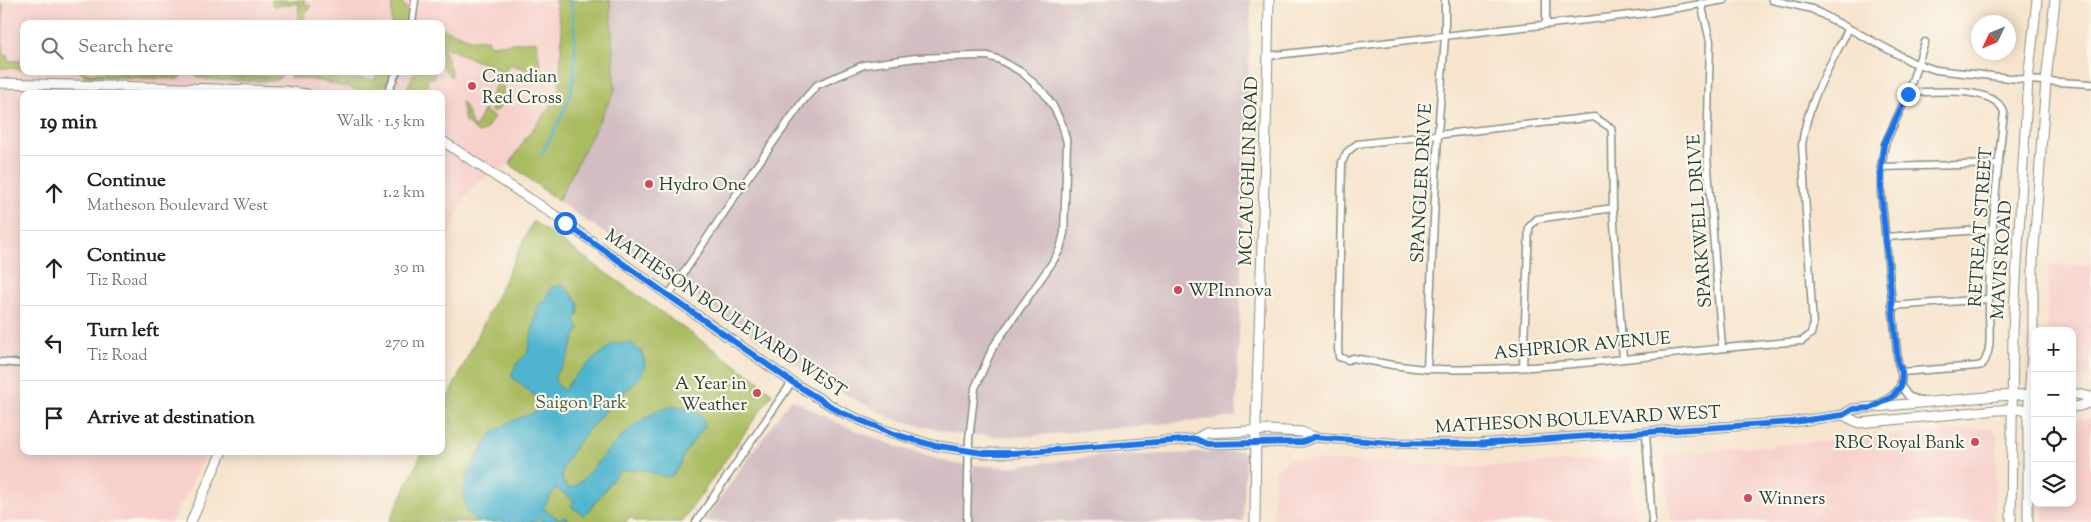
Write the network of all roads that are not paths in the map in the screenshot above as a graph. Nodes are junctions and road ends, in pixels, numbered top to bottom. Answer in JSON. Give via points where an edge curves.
{"nodes":[{"id":1,"x":415,"y":0,"type":"edge"},
{"id":2,"x":1269,"y":0,"type":"edge"},
{"id":3,"x":1445,"y":0,"type":"edge"},
{"id":4,"x":1546,"y":0,"type":"edge"},
{"id":5,"x":1725,"y":0,"type":"edge"},
{"id":6,"x":1772,"y":0,"type":"edge"},
{"id":7,"x":2037,"y":0,"type":"edge"},
{"id":8,"x":2054,"y":0,"type":"edge"},
{"id":9,"x":1702,"y":3,"type":"junction"},
{"id":10,"x":412,"y":20,"type":"edge"},
{"id":11,"x":1546,"y":24,"type":"junction"},
{"id":12,"x":1848,"y":30,"type":"junction"},
{"id":13,"x":1445,"y":36,"type":"junction"},
{"id":14,"x":1925,"y":42,"type":"dead end"},
{"id":15,"x":1267,"y":56,"type":"junction"},
{"id":16,"x":1918,"y":63,"type":"junction"},
{"id":17,"x":395,"y":75,"type":"edge"},
{"id":18,"x":2028,"y":80,"type":"junction"},
{"id":19,"x":2046,"y":81,"type":"junction"},
{"id":20,"x":0,"y":82,"type":"edge"},
{"id":21,"x":2091,"y":84,"type":"edge"},
{"id":22,"x":244,"y":90,"type":"edge"},
{"id":23,"x":389,"y":90,"type":"edge"},
{"id":24,"x":1908,"y":94,"type":"junction"},
{"id":25,"x":1438,"y":134,"type":"junction"},
{"id":26,"x":445,"y":143,"type":"edge"},
{"id":27,"x":1999,"y":164,"type":"junction"},
{"id":28,"x":1881,"y":167,"type":"junction"},
{"id":29,"x":1613,"y":208,"type":"junction"},
{"id":30,"x":1992,"y":229,"type":"junction"},
{"id":31,"x":1886,"y":237,"type":"junction"},
{"id":32,"x":668,"y":296,"type":"junction"},
{"id":33,"x":1989,"y":298,"type":"junction"},
{"id":34,"x":1892,"y":306,"type":"junction"},
{"id":35,"x":1722,"y":347,"type":"junction"},
{"id":36,"x":1623,"y":358,"type":"junction"},
{"id":37,"x":0,"y":362,"type":"edge"},
{"id":38,"x":20,"y":364,"type":"edge"},
{"id":39,"x":1523,"y":367,"type":"junction"},
{"id":40,"x":1427,"y":369,"type":"junction"},
{"id":41,"x":1902,"y":372,"type":"junction"},
{"id":42,"x":2032,"y":372,"type":"edge"},
{"id":43,"x":792,"y":382,"type":"junction"},
{"id":44,"x":1901,"y":386,"type":"junction"},
{"id":45,"x":2031,"y":394,"type":"edge"},
{"id":46,"x":2076,"y":394,"type":"edge"},
{"id":47,"x":2012,"y":395,"type":"junction"},
{"id":48,"x":2091,"y":397,"type":"edge"},
{"id":49,"x":1924,"y":402,"type":"junction"},
{"id":50,"x":2091,"y":402,"type":"edge"},
{"id":51,"x":2076,"y":406,"type":"edge"},
{"id":52,"x":1871,"y":408,"type":"junction"},
{"id":53,"x":2012,"y":409,"type":"junction"},
{"id":54,"x":2031,"y":409,"type":"edge"},
{"id":55,"x":1843,"y":415,"type":"junction"},
{"id":56,"x":2032,"y":417,"type":"edge"},
{"id":57,"x":1257,"y":430,"type":"junction"},
{"id":58,"x":1646,"y":434,"type":"junction"},
{"id":59,"x":1314,"y":437,"type":"junction"},
{"id":60,"x":1196,"y":439,"type":"junction"},
{"id":61,"x":1257,"y":442,"type":"junction"},
{"id":62,"x":968,"y":452,"type":"junction"},
{"id":63,"x":220,"y":455,"type":"edge"},
{"id":64,"x":190,"y":522,"type":"edge"},
{"id":65,"x":696,"y":522,"type":"edge"},
{"id":66,"x":966,"y":522,"type":"edge"},
{"id":67,"x":1255,"y":522,"type":"edge"},
{"id":68,"x":1652,"y":522,"type":"edge"},
{"id":69,"x":2011,"y":522,"type":"edge"},
{"id":70,"x":2028,"y":522,"type":"edge"}],
"edges":[{"from":1,"to":10,"type":"street"},
{"from":2,"to":15,"type":"street","name":"MCLAUGHLIN ROAD"},
{"from":3,"to":13,"type":"street","name":"SPANGLER DRIVE"},
{"from":4,"to":11,"type":"street"},
{"from":5,"to":9,"type":"street"},
{"from":6,"to":12,"type":"street","via":[[1812,10]]},
{"from":7,"to":18,"type":"street","name":"MAVIS ROAD"},
{"from":8,"to":19,"type":"street","name":"MAVIS ROAD"},
{"from":9,"to":11,"type":"street","via":[[1648,13]]},
{"from":9,"to":35,"type":"street","name":"SPARKWELL DRIVE","via":[[1710,42],[1707,156]]},
{"from":11,"to":13,"type":"street"},
{"from":12,"to":16,"type":"street"},
{"from":12,"to":35,"type":"street","name":"ASHPRIOR AVENUE","via":[[1815,95],[1802,145],[1811,334],[1802,341]]},
{"from":13,"to":15,"type":"street"},
{"from":13,"to":25,"type":"street","name":"SPANGLER DRIVE"},
{"from":14,"to":16,"type":"street"},
{"from":15,"to":57,"type":"street","name":"MCLAUGHLIN ROAD"},
{"from":16,"to":18,"type":"street","via":[[1936,70]]},
{"from":16,"to":24,"type":"street"},
{"from":17,"to":23,"type":"street"},
{"from":18,"to":19,"type":"street"},
{"from":18,"to":47,"type":"street","name":"MAVIS ROAD"},
{"from":19,"to":21,"type":"street"},
{"from":19,"to":42,"type":"street","name":"MAVIS ROAD","via":[[2033,261]]},
{"from":20,"to":22,"type":"street"},
{"from":24,"to":27,"type":"street","name":"RETREAT STREET","via":[[1940,92],[1990,96],[2004,112]]},
{"from":24,"to":28,"type":"street","via":[[1884,144]]},
{"from":25,"to":29,"type":"street","via":[[1599,119],[1611,128],[1612,134]]},
{"from":25,"to":40,"type":"street","name":"SPANGLER DRIVE"},
{"from":25,"to":40,"type":"street","name":"ASHPRIOR AVENUE","via":[[1357,144],[1347,152],[1342,162],[1339,357]]},
{"from":26,"to":32,"type":"street","name":"MATHESON BOULEVARD WEST"},
{"from":27,"to":28,"type":"street"},
{"from":27,"to":30,"type":"street","name":"RETREAT STREET"},
{"from":28,"to":31,"type":"street"},
{"from":29,"to":36,"type":"street"},
{"from":29,"to":39,"type":"street","via":[[1538,219],[1529,227]]},
{"from":30,"to":31,"type":"street"},
{"from":30,"to":33,"type":"street","name":"RETREAT STREET"},
{"from":31,"to":34,"type":"street"},
{"from":32,"to":43,"type":"street","name":"MATHESON BOULEVARD WEST"},
{"from":32,"to":62,"type":"street","via":[[740,189],[817,85],[864,65],[916,58],[988,56],[1000,60],[1023,73],[1044,93],[1062,124],[1067,143],[1064,233],[1052,263],[994,347],[975,388]]},
{"from":33,"to":34,"type":"street"},
{"from":33,"to":41,"type":"street","name":"RETREAT STREET","via":[[1989,354],[1982,365]]},
{"from":34,"to":41,"type":"street","via":[[1898,363]]},
{"from":35,"to":36,"type":"street","name":"ASHPRIOR AVENUE"},
{"from":36,"to":39,"type":"street","name":"ASHPRIOR AVENUE"},
{"from":37,"to":38,"type":"street"},
{"from":39,"to":40,"type":"street","name":"ASHPRIOR AVENUE"},
{"from":41,"to":44,"type":"street"},
{"from":43,"to":62,"type":"street","name":"MATHESON BOULEVARD WEST","via":[[840,412],[878,428]]},
{"from":43,"to":65,"type":"street"},
{"from":44,"to":49,"type":"street","via":[[1908,396]]},
{"from":44,"to":52,"type":"street","via":[[1892,397]]},
{"from":45,"to":47,"type":"street","name":"MATHESON BOULEVARD WEST"},
{"from":46,"to":48,"type":"street"},
{"from":47,"to":49,"type":"street","name":"MATHESON BOULEVARD WEST"},
{"from":47,"to":53,"type":"street","name":"MAVIS ROAD"},
{"from":49,"to":52,"type":"street","name":"MATHESON BOULEVARD WEST"},
{"from":50,"to":51,"type":"street"},
{"from":52,"to":55,"type":"street","name":"MATHESON BOULEVARD WEST","via":[[1853,409]]},
{"from":53,"to":54,"type":"street","name":"MATHESON BOULEVARD WEST"},
{"from":53,"to":55,"type":"street","name":"MATHESON BOULEVARD WEST","via":[[1859,423]]},
{"from":53,"to":69,"type":"street","name":"MAVIS ROAD"},
{"from":55,"to":58,"type":"street","name":"MATHESON BOULEVARD WEST"},
{"from":56,"to":70,"type":"street","name":"MAVIS ROAD"},
{"from":57,"to":59,"type":"street","name":"MATHESON BOULEVARD WEST","via":[[1302,432]]},
{"from":57,"to":60,"type":"street","name":"MATHESON BOULEVARD WEST","via":[[1206,433]]},
{"from":57,"to":61,"type":"street","name":"MCLAUGHLIN ROAD"},
{"from":58,"to":59,"type":"street","name":"MATHESON BOULEVARD WEST","via":[[1476,444],[1390,443]]},
{"from":58,"to":68,"type":"street"},
{"from":59,"to":61,"type":"street","name":"MATHESON BOULEVARD WEST","via":[[1303,442]]},
{"from":60,"to":61,"type":"street","name":"MATHESON BOULEVARD WEST","via":[[1207,444]]},
{"from":60,"to":62,"type":"street","name":"MATHESON BOULEVARD WEST","via":[[1016,453]]},
{"from":61,"to":67,"type":"street","name":"MCLAUGHLIN ROAD"},
{"from":62,"to":66,"type":"street"},
{"from":63,"to":64,"type":"street"}]}
